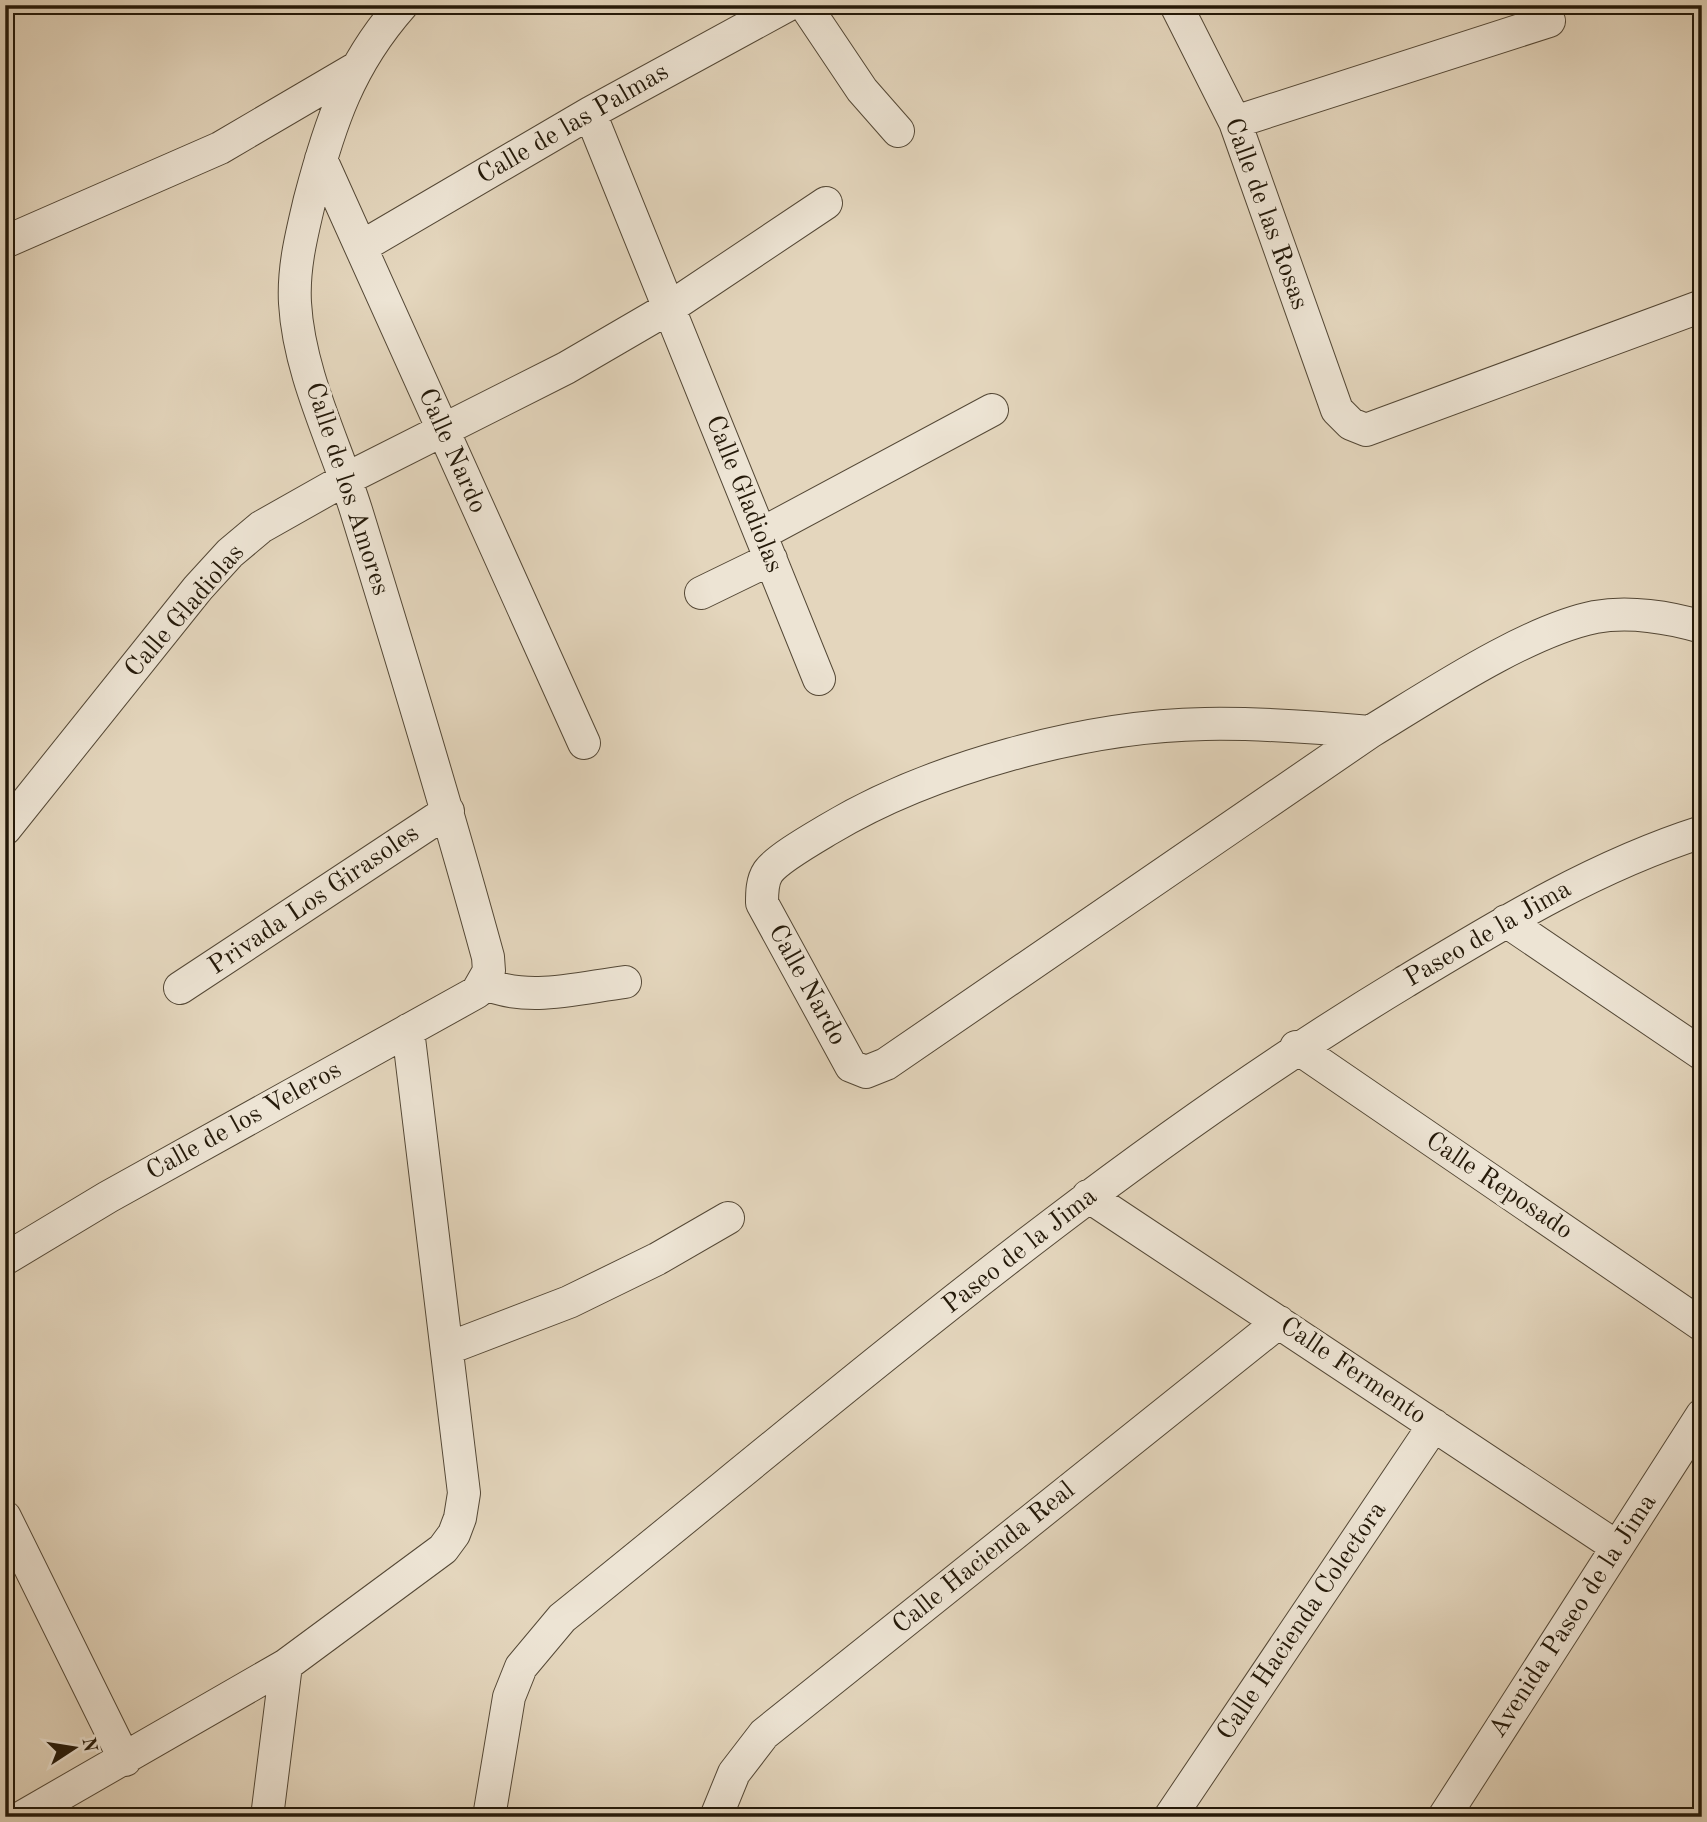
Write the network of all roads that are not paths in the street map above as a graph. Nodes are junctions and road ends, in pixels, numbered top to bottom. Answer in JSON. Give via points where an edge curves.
{"nodes":[{"id":1,"x":401,"y":5,"type":"edge"},
{"id":2,"x":788,"y":5,"type":"edge"},
{"id":3,"x":805,"y":5,"type":"edge"},
{"id":4,"x":1176,"y":5,"type":"edge"},
{"id":5,"x":1549,"y":21,"type":"dead end"},
{"id":6,"x":353,"y":70,"type":"junction"},
{"id":7,"x":590,"y":113,"type":"junction"},
{"id":8,"x":1235,"y":122,"type":"junction"},
{"id":9,"x":898,"y":131,"type":"dead end"},
{"id":10,"x":321,"y":159,"type":"junction"},
{"id":11,"x":826,"y":203,"type":"dead end"},
{"id":12,"x":5,"y":242,"type":"edge"},
{"id":13,"x":361,"y":247,"type":"junction"},
{"id":14,"x":1702,"y":306,"type":"edge"},
{"id":15,"x":669,"y":308,"type":"junction"},
{"id":16,"x":992,"y":410,"type":"dead end"},
{"id":17,"x":443,"y":432,"type":"junction"},
{"id":18,"x":346,"y":479,"type":"junction"},
{"id":19,"x":766,"y":547,"type":"junction"},
{"id":20,"x":701,"y":593,"type":"dead end"},
{"id":21,"x":1702,"y":626,"type":"edge"},
{"id":22,"x":819,"y":680,"type":"dead end"},
{"id":23,"x":1370,"y":732,"type":"junction"},
{"id":24,"x":583,"y":743,"type":"dead end"},
{"id":25,"x":448,"y":811,"type":"junction"},
{"id":26,"x":5,"y":829,"type":"edge"},
{"id":27,"x":1702,"y":832,"type":"edge"},
{"id":28,"x":1506,"y":921,"type":"junction"},
{"id":29,"x":625,"y":982,"type":"dead end"},
{"id":30,"x":483,"y":983,"type":"junction"},
{"id":31,"x":180,"y":988,"type":"dead end"},
{"id":32,"x":408,"y":1030,"type":"junction"},
{"id":33,"x":1296,"y":1047,"type":"junction"},
{"id":34,"x":1702,"y":1054,"type":"edge"},
{"id":35,"x":1088,"y":1196,"type":"junction"},
{"id":36,"x":728,"y":1218,"type":"dead end"},
{"id":37,"x":5,"y":1259,"type":"edge"},
{"id":38,"x":1279,"y":1322,"type":"junction"},
{"id":39,"x":1702,"y":1325,"type":"edge"},
{"id":40,"x":449,"y":1348,"type":"junction"},
{"id":41,"x":1702,"y":1416,"type":"edge"},
{"id":42,"x":1434,"y":1425,"type":"junction"},
{"id":43,"x":5,"y":1517,"type":"edge"},
{"id":44,"x":1617,"y":1547,"type":"junction"},
{"id":45,"x":286,"y":1665,"type":"junction"},
{"id":46,"x":125,"y":1760,"type":"junction"},
{"id":47,"x":22,"y":1817,"type":"edge"},
{"id":48,"x":267,"y":1817,"type":"edge"},
{"id":49,"x":489,"y":1817,"type":"edge"},
{"id":50,"x":716,"y":1817,"type":"edge"},
{"id":51,"x":1170,"y":1817,"type":"edge"},
{"id":52,"x":1444,"y":1817,"type":"edge"}],
"edges":[{"from":1,"to":6,"type":"street","name":"Calle de los Amores"},
{"from":2,"to":7,"type":"street","name":"Calle de las Palmas"},
{"from":3,"to":9,"type":"street","via":[[862,90]]},
{"from":4,"to":8,"type":"street","name":"Calle de las Rosas"},
{"from":5,"to":8,"type":"street"},
{"from":6,"to":10,"type":"street","name":"Calle de los Amores","via":[[333,114]]},
{"from":6,"to":12,"type":"street","via":[[220,148]]},
{"from":7,"to":13,"type":"street","name":"Calle de las Palmas"},
{"from":7,"to":15,"type":"street","name":"Calle Gladiolas"},
{"from":8,"to":14,"type":"street","name":"Calle de las Rosas","via":[[1337,410],[1351,424],[1366,430]]},
{"from":10,"to":13,"type":"street","name":"Calle Nardo"},
{"from":10,"to":18,"type":"street","name":"Calle de los Amores","via":[[299,243],[295,305],[308,369]]},
{"from":11,"to":15,"type":"street","name":"Calle Gladiolas"},
{"from":13,"to":17,"type":"street","name":"Calle Nardo"},
{"from":15,"to":17,"type":"street","name":"Calle Gladiolas"},
{"from":15,"to":19,"type":"street","name":"Calle Gladiolas"},
{"from":16,"to":19,"type":"street"},
{"from":17,"to":18,"type":"street","name":"Calle Gladiolas"},
{"from":17,"to":24,"type":"street","name":"Calle Nardo"},
{"from":18,"to":25,"type":"street","name":"Calle de los Amores"},
{"from":18,"to":26,"type":"street","name":"Calle Gladiolas","via":[[261,527],[230,553]]},
{"from":19,"to":20,"type":"street"},
{"from":19,"to":22,"type":"street","name":"Calle Gladiolas"},
{"from":21,"to":23,"type":"street","via":[[1640,615],[1595,617],[1541,636]]},
{"from":23,"to":23,"type":"street","name":"Calle Nardo","via":[[886,1064],[866,1072],[852,1066],[762,903],[768,871],[814,838],[913,786],[967,767],[1082,737],[1202,724]]},
{"from":25,"to":30,"type":"street","name":"Calle de los Amores","via":[[488,957],[489,971]]},
{"from":25,"to":31,"type":"street","name":"Privada Los Girasoles"},
{"from":27,"to":28,"type":"street","name":"Paseo de la Jima","via":[[1581,881]]},
{"from":28,"to":33,"type":"street","name":"Paseo de la Jima"},
{"from":28,"to":34,"type":"street"},
{"from":29,"to":30,"type":"street","via":[[522,995]]},
{"from":30,"to":32,"type":"street","name":"Calle de los Veleros","via":[[477,992]]},
{"from":32,"to":37,"type":"street","name":"Calle de los Veleros"},
{"from":32,"to":40,"type":"street"},
{"from":33,"to":35,"type":"street","name":"Paseo de la Jima"},
{"from":33,"to":39,"type":"street","name":"Calle Reposado"},
{"from":35,"to":38,"type":"street","name":"Calle Fermento"},
{"from":35,"to":49,"type":"street","name":"Paseo de la Jima","via":[[562,1618],[521,1667],[509,1697]]},
{"from":36,"to":40,"type":"street","via":[[569,1302]]},
{"from":38,"to":42,"type":"street","name":"Calle Fermento"},
{"from":38,"to":50,"type":"street","name":"Calle Hacienda Real","via":[[764,1734],[734,1773]]},
{"from":40,"to":45,"type":"street","via":[[464,1493],[454,1534],[443,1549]]},
{"from":41,"to":44,"type":"street","name":"Avenida Paseo de la Jima"},
{"from":42,"to":44,"type":"street","name":"Calle Fermento"},
{"from":42,"to":51,"type":"street","name":"Calle Hacienda Colectora"},
{"from":43,"to":46,"type":"street"},
{"from":44,"to":52,"type":"street","name":"Avenida Paseo de la Jima"},
{"from":45,"to":46,"type":"street"},
{"from":45,"to":48,"type":"street"},
{"from":46,"to":47,"type":"street"}]}
